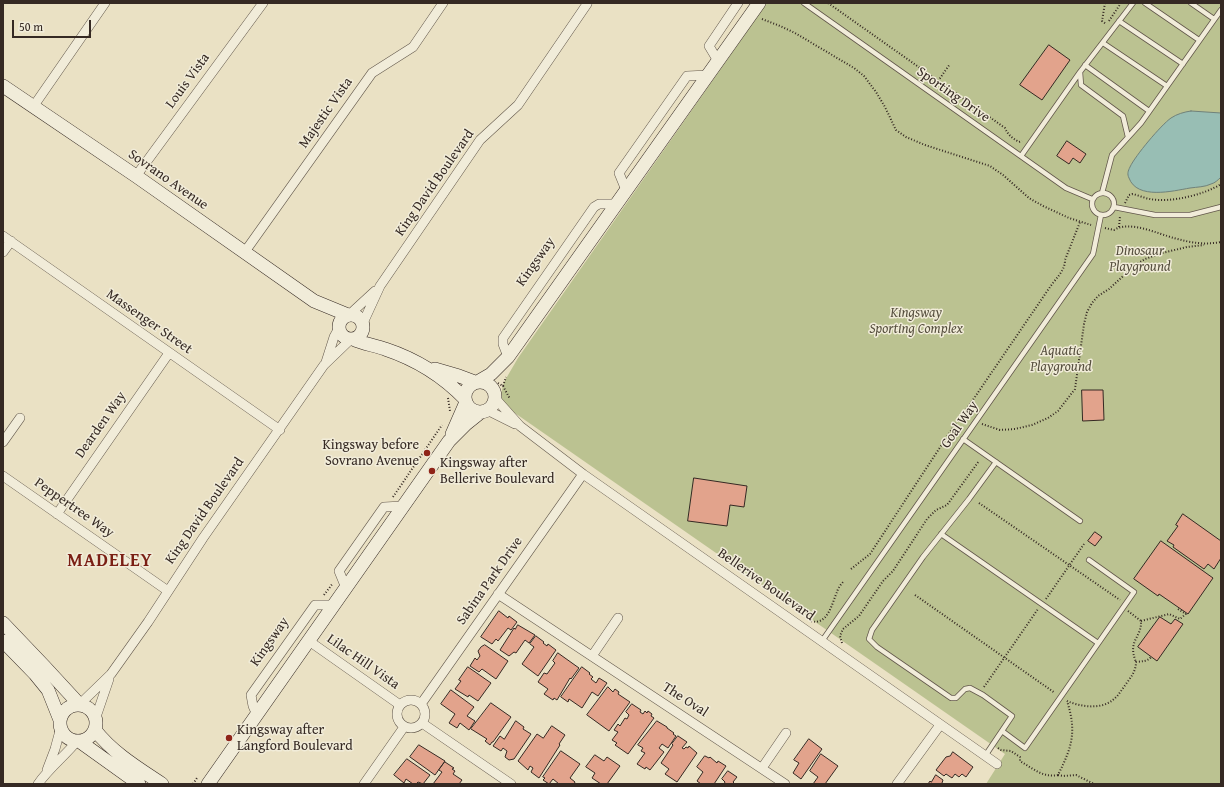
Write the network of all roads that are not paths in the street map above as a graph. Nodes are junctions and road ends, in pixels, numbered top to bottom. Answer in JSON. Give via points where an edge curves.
{"nodes":[{"id":1,"x":105,"y":3,"type":"edge"},
{"id":2,"x":263,"y":3,"type":"edge"},
{"id":3,"x":443,"y":3,"type":"edge"},
{"id":4,"x":586,"y":3,"type":"edge"},
{"id":5,"x":738,"y":3,"type":"edge"},
{"id":6,"x":759,"y":3,"type":"edge"},
{"id":7,"x":804,"y":3,"type":"edge"},
{"id":8,"x":1133,"y":3,"type":"edge"},
{"id":9,"x":1144,"y":3,"type":"edge"},
{"id":10,"x":1191,"y":3,"type":"edge"},
{"id":11,"x":1221,"y":10,"type":"edge"},
{"id":12,"x":1214,"y":19,"type":"junction"},
{"id":13,"x":1119,"y":21,"type":"junction"},
{"id":14,"x":1199,"y":40,"type":"junction"},
{"id":15,"x":1103,"y":43,"type":"junction"},
{"id":16,"x":718,"y":61,"type":"junction"},
{"id":17,"x":1183,"y":64,"type":"junction"},
{"id":18,"x":1085,"y":65,"type":"junction"},
{"id":19,"x":1080,"y":72,"type":"junction"},
{"id":20,"x":3,"y":86,"type":"edge"},
{"id":21,"x":1167,"y":86,"type":"junction"},
{"id":22,"x":33,"y":107,"type":"junction"},
{"id":23,"x":1149,"y":111,"type":"junction"},
{"id":24,"x":1128,"y":137,"type":"junction"},
{"id":25,"x":1021,"y":156,"type":"junction"},
{"id":26,"x":136,"y":176,"type":"junction"},
{"id":27,"x":1102,"y":193,"type":"junction"},
{"id":28,"x":1092,"y":199,"type":"junction"},
{"id":29,"x":1114,"y":207,"type":"junction"},
{"id":30,"x":1221,"y":207,"type":"edge"},
{"id":31,"x":1101,"y":215,"type":"junction"},
{"id":32,"x":7,"y":239,"type":"edge"},
{"id":33,"x":3,"y":252,"type":"edge"},
{"id":34,"x":244,"y":253,"type":"junction"},
{"id":35,"x":380,"y":286,"type":"junction"},
{"id":36,"x":314,"y":301,"type":"junction"},
{"id":37,"x":349,"y":315,"type":"junction"},
{"id":38,"x":363,"y":324,"type":"junction"},
{"id":39,"x":339,"y":327,"type":"junction"},
{"id":40,"x":352,"y":339,"type":"junction"},
{"id":41,"x":384,"y":348,"type":"junction"},
{"id":42,"x":169,"y":353,"type":"junction"},
{"id":43,"x":324,"y":365,"type":"junction"},
{"id":44,"x":424,"y":366,"type":"junction"},
{"id":45,"x":490,"y":386,"type":"junction"},
{"id":46,"x":465,"y":401,"type":"junction"},
{"id":47,"x":484,"y":411,"type":"junction"},
{"id":48,"x":20,"y":418,"type":"dead end"},
{"id":49,"x":520,"y":426,"type":"junction"},
{"id":50,"x":280,"y":430,"type":"junction"},
{"id":51,"x":963,"y":439,"type":"junction"},
{"id":52,"x":449,"y":441,"type":"junction"},
{"id":53,"x":3,"y":442,"type":"edge"},
{"id":54,"x":996,"y":462,"type":"junction"},
{"id":55,"x":583,"y":474,"type":"junction"},
{"id":56,"x":3,"y":476,"type":"edge"},
{"id":57,"x":402,"y":506,"type":"junction"},
{"id":58,"x":57,"y":514,"type":"junction"},
{"id":59,"x":1080,"y":521,"type":"dead end"},
{"id":60,"x":941,"y":534,"type":"junction"},
{"id":61,"x":1089,"y":560,"type":"dead end"},
{"id":62,"x":346,"y":588,"type":"junction"},
{"id":63,"x":168,"y":591,"type":"junction"},
{"id":64,"x":498,"y":594,"type":"junction"},
{"id":65,"x":334,"y":605,"type":"junction"},
{"id":66,"x":618,"y":618,"type":"dead end"},
{"id":67,"x":3,"y":623,"type":"edge"},
{"id":68,"x":3,"y":641,"type":"edge"},
{"id":69,"x":822,"y":641,"type":"junction"},
{"id":70,"x":309,"y":642,"type":"junction"},
{"id":71,"x":1098,"y":643,"type":"junction"},
{"id":72,"x":592,"y":656,"type":"junction"},
{"id":73,"x":111,"y":674,"type":"junction"},
{"id":74,"x":79,"y":704,"type":"junction"},
{"id":75,"x":421,"y":704,"type":"junction"},
{"id":76,"x":400,"y":705,"type":"junction"},
{"id":77,"x":257,"y":715,"type":"junction"},
{"id":78,"x":60,"y":723,"type":"junction"},
{"id":79,"x":422,"y":723,"type":"junction"},
{"id":80,"x":95,"y":724,"type":"junction"},
{"id":81,"x":940,"y":724,"type":"junction"},
{"id":82,"x":404,"y":727,"type":"junction"},
{"id":83,"x":1002,"y":732,"type":"junction"},
{"id":84,"x":786,"y":733,"type":"dead end"},
{"id":85,"x":78,"y":741,"type":"junction"},
{"id":86,"x":985,"y":756,"type":"junction"},
{"id":87,"x":997,"y":764,"type":"dead end"},
{"id":88,"x":762,"y":768,"type":"junction"},
{"id":89,"x":47,"y":772,"type":"junction"},
{"id":90,"x":38,"y":784,"type":"edge"},
{"id":91,"x":139,"y":784,"type":"edge"},
{"id":92,"x":162,"y":784,"type":"edge"},
{"id":93,"x":208,"y":784,"type":"edge"},
{"id":94,"x":364,"y":784,"type":"edge"},
{"id":95,"x":511,"y":784,"type":"edge"},
{"id":96,"x":785,"y":784,"type":"edge"},
{"id":97,"x":897,"y":784,"type":"edge"}],
"edges":[{"from":1,"to":22,"type":"street"},
{"from":2,"to":26,"type":"street","name":"Louis Vista"},
{"from":3,"to":34,"type":"street","name":"Majestic Vista","via":[[413,47],[372,73]]},
{"from":4,"to":35,"type":"street","name":"King David Boulevard","via":[[518,105],[480,140]]},
{"from":5,"to":16,"type":"street","via":[[709,46]]},
{"from":6,"to":16,"type":"street"},
{"from":7,"to":25,"type":"lane","name":"Sporting Drive"},
{"from":8,"to":13,"type":"lane"},
{"from":9,"to":14,"type":"lane"},
{"from":10,"to":12,"type":"lane"},
{"from":11,"to":12,"type":"lane"},
{"from":12,"to":14,"type":"lane"},
{"from":13,"to":15,"type":"lane"},
{"from":13,"to":17,"type":"lane"},
{"from":14,"to":17,"type":"lane"},
{"from":15,"to":18,"type":"lane"},
{"from":15,"to":21,"type":"lane"},
{"from":16,"to":45,"type":"street"},
{"from":17,"to":21,"type":"lane"},
{"from":18,"to":19,"type":"lane"},
{"from":18,"to":23,"type":"lane"},
{"from":19,"to":24,"type":"lane","via":[[1081,85],[1123,116]]},
{"from":19,"to":25,"type":"lane"},
{"from":20,"to":22,"type":"street","name":"Sovrano Avenue"},
{"from":21,"to":23,"type":"lane"},
{"from":22,"to":26,"type":"street","name":"Sovrano Avenue"},
{"from":23,"to":24,"type":"lane"},
{"from":24,"to":27,"type":"lane","via":[[1112,155]]},
{"from":25,"to":28,"type":"lane","name":"Sporting Drive","via":[[1066,188]]},
{"from":26,"to":34,"type":"street","name":"Sovrano Avenue"},
{"from":27,"to":28,"type":"lane"},
{"from":27,"to":29,"type":"lane","via":[[1112,196]]},
{"from":28,"to":31,"type":"lane","via":[[1092,207]]},
{"from":29,"to":30,"type":"lane","via":[[1155,215],[1190,215]]},
{"from":29,"to":31,"type":"lane","via":[[1109,214]]},
{"from":31,"to":51,"type":"lane","name":"Goal Way","via":[[1093,254]]},
{"from":32,"to":33,"type":"street"},
{"from":32,"to":42,"type":"street","name":"Massenger Street"},
{"from":34,"to":36,"type":"street","name":"Sovrano Avenue"},
{"from":35,"to":37,"type":"street","name":"King David Boulevard"},
{"from":35,"to":38,"type":"street","name":"King David Boulevard"},
{"from":36,"to":37,"type":"street","name":"Sovrano Avenue"},
{"from":36,"to":39,"type":"street","name":"Sovrano Avenue"},
{"from":37,"to":38,"type":"street","via":[[358,317]]},
{"from":37,"to":39,"type":"street","via":[[342,318]]},
{"from":38,"to":40,"type":"street","via":[[361,334]]},
{"from":38,"to":41,"type":"street"},
{"from":39,"to":40,"type":"street","via":[[342,336]]},
{"from":39,"to":43,"type":"street","name":"King David Boulevard"},
{"from":40,"to":41,"type":"street"},
{"from":40,"to":43,"type":"street","name":"King David Boulevard"},
{"from":41,"to":44,"type":"street"},
{"from":42,"to":50,"type":"street","name":"Massenger Street"},
{"from":42,"to":58,"type":"street","name":"Dearden Way"},
{"from":43,"to":50,"type":"street","name":"King David Boulevard"},
{"from":44,"to":45,"type":"street"},
{"from":44,"to":46,"type":"street","via":[[452,386]]},
{"from":45,"to":46,"type":"street","via":[[468,387],[464,395]]},
{"from":45,"to":47,"type":"street","via":[[492,405]]},
{"from":45,"to":49,"type":"street","name":"Bellerive Boulevard"},
{"from":46,"to":47,"type":"street","via":[[470,409]]},
{"from":46,"to":52,"type":"street"},
{"from":47,"to":49,"type":"street","name":"Bellerive Boulevard"},
{"from":47,"to":52,"type":"street"},
{"from":48,"to":53,"type":"street"},
{"from":49,"to":55,"type":"street","name":"Bellerive Boulevard"},
{"from":50,"to":63,"type":"street","name":"King David Boulevard","via":[[202,538]]},
{"from":51,"to":54,"type":"lane"},
{"from":51,"to":69,"type":"lane","name":"Goal Way"},
{"from":52,"to":57,"type":"street"},
{"from":54,"to":59,"type":"lane"},
{"from":54,"to":60,"type":"lane"},
{"from":55,"to":64,"type":"street","name":"Sabina Park Drive"},
{"from":55,"to":69,"type":"street","name":"Bellerive Boulevard"},
{"from":56,"to":58,"type":"street","name":"Peppertree Way"},
{"from":57,"to":62,"type":"street"},
{"from":57,"to":62,"type":"street","via":[[384,507],[339,571]]},
{"from":58,"to":63,"type":"street","name":"Peppertree Way"},
{"from":60,"to":71,"type":"lane"},
{"from":60,"to":83,"type":"lane","via":[[872,630],[869,639],[951,698],[956,698],[965,689],[970,688],[983,695],[1012,716]]},
{"from":61,"to":71,"type":"lane","via":[[1134,592]]},
{"from":62,"to":65,"type":"street"},
{"from":63,"to":73,"type":"street","name":"King David Boulevard"},
{"from":64,"to":72,"type":"street","name":"The Oval"},
{"from":64,"to":75,"type":"street","name":"Sabina Park Drive"},
{"from":65,"to":70,"type":"street"},
{"from":65,"to":77,"type":"street","name":"Kingsway","via":[[316,605],[251,695]]},
{"from":66,"to":72,"type":"street"},
{"from":67,"to":74,"type":"street"},
{"from":68,"to":78,"type":"street","via":[[48,690]]},
{"from":69,"to":81,"type":"street","name":"Bellerive Boulevard"},
{"from":70,"to":76,"type":"street","name":"Lilac Hill Vista"},
{"from":70,"to":77,"type":"street"},
{"from":71,"to":83,"type":"lane","via":[[1025,748]]},
{"from":72,"to":88,"type":"street","name":"The Oval"},
{"from":73,"to":74,"type":"street","name":"King David Boulevard"},
{"from":73,"to":80,"type":"street","name":"King David Boulevard"},
{"from":74,"to":78,"type":"street","via":[[66,709]]},
{"from":74,"to":80,"type":"street","via":[[89,707],[93,712]]},
{"from":75,"to":76,"type":"street","via":[[409,700]]},
{"from":75,"to":79,"type":"street","via":[[425,712]]},
{"from":76,"to":82,"type":"street","via":[[397,714]]},
{"from":77,"to":93,"type":"street"},
{"from":78,"to":85,"type":"street","via":[[67,736]]},
{"from":78,"to":89,"type":"street"},
{"from":79,"to":82,"type":"street","via":[[414,728]]},
{"from":79,"to":95,"type":"street"},
{"from":80,"to":85,"type":"street","via":[[89,738]]},
{"from":80,"to":92,"type":"street","via":[[104,741],[114,750]]},
{"from":81,"to":86,"type":"street","name":"Bellerive Boulevard"},
{"from":81,"to":97,"type":"street"},
{"from":82,"to":94,"type":"street"},
{"from":83,"to":86,"type":"lane"},
{"from":84,"to":88,"type":"street"},
{"from":85,"to":89,"type":"street"},
{"from":85,"to":91,"type":"street"},
{"from":86,"to":87,"type":"street","name":"Bellerive Boulevard"},
{"from":88,"to":96,"type":"street","name":"The Oval"},
{"from":89,"to":90,"type":"street"}]}
